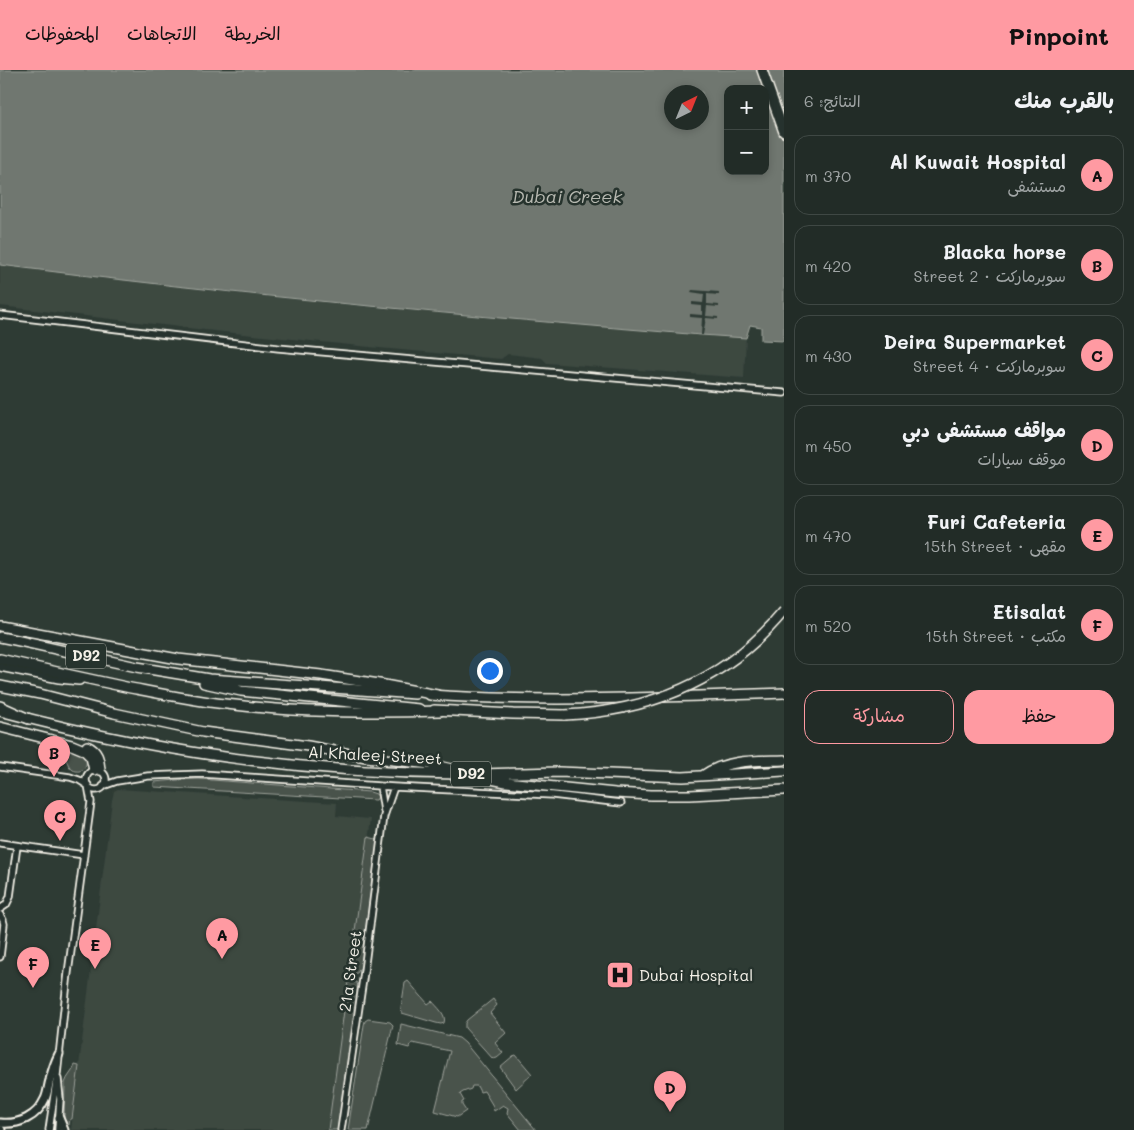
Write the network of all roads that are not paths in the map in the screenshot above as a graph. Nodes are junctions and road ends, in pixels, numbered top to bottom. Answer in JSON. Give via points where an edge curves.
{"nodes":[{"id":1,"x":762,"y":70,"type":"edge"},
{"id":2,"x":784,"y":132,"type":"edge"},
{"id":3,"x":0,"y":315,"type":"edge"},
{"id":4,"x":784,"y":392,"type":"edge"},
{"id":5,"x":784,"y":611,"type":"edge"},
{"id":6,"x":0,"y":626,"type":"edge"},
{"id":7,"x":0,"y":637,"type":"edge"},
{"id":8,"x":0,"y":659,"type":"edge"},
{"id":9,"x":0,"y":666,"type":"edge"},
{"id":10,"x":177,"y":674,"type":"junction"},
{"id":11,"x":92,"y":680,"type":"junction"},
{"id":12,"x":0,"y":686,"type":"edge"},
{"id":13,"x":784,"y":693,"type":"edge"},
{"id":14,"x":437,"y":695,"type":"junction"},
{"id":15,"x":0,"y":706,"type":"edge"},
{"id":16,"x":0,"y":711,"type":"edge"},
{"id":17,"x":440,"y":711,"type":"junction"},
{"id":18,"x":28,"y":719,"type":"junction"},
{"id":19,"x":0,"y":727,"type":"edge"},
{"id":20,"x":784,"y":760,"type":"edge"},
{"id":21,"x":0,"y":767,"type":"edge"},
{"id":22,"x":784,"y":771,"type":"edge"},
{"id":23,"x":97,"y":772,"type":"junction"},
{"id":24,"x":469,"y":774,"type":"junction"},
{"id":25,"x":70,"y":776,"type":"junction"},
{"id":26,"x":702,"y":777,"type":"junction"},
{"id":27,"x":122,"y":780,"type":"junction"},
{"id":28,"x":88,"y":785,"type":"junction"},
{"id":29,"x":380,"y":786,"type":"junction"},
{"id":30,"x":394,"y":787,"type":"junction"},
{"id":31,"x":101,"y":788,"type":"junction"},
{"id":32,"x":784,"y":790,"type":"edge"},
{"id":33,"x":91,"y":802,"type":"junction"},
{"id":34,"x":621,"y":803,"type":"dead end"},
{"id":35,"x":384,"y":816,"type":"junction"},
{"id":36,"x":0,"y":844,"type":"edge"},
{"id":37,"x":17,"y":846,"type":"junction"},
{"id":38,"x":84,"y":855,"type":"junction"},
{"id":39,"x":0,"y":909,"type":"edge"},
{"id":40,"x":0,"y":915,"type":"edge"},
{"id":41,"x":0,"y":957,"type":"edge"},
{"id":42,"x":59,"y":1054,"type":"junction"},
{"id":43,"x":57,"y":1075,"type":"junction"},
{"id":44,"x":59,"y":1118,"type":"junction"},
{"id":45,"x":0,"y":1123,"type":"edge"},
{"id":46,"x":49,"y":1130,"type":"edge"},
{"id":47,"x":58,"y":1130,"type":"edge"},
{"id":48,"x":64,"y":1130,"type":"edge"},
{"id":49,"x":341,"y":1130,"type":"edge"}],
"edges":[{"from":1,"to":2,"type":"main road"},
{"from":3,"to":4,"type":"street","via":[[278,348]]},
{"from":5,"to":17,"type":"main road","bridge":true,"via":[[757,640],[712,674],[668,696],[634,706],[565,714]]},
{"from":6,"to":14,"type":"main road","via":[[178,659],[321,675]]},
{"from":7,"to":10,"type":"main road","number":"D92"},
{"from":8,"to":11,"type":"main road"},
{"from":9,"to":11,"type":"main road","via":[[67,679]]},
{"from":10,"to":14,"type":"main road","number":"D92"},
{"from":10,"to":17,"type":"main road","via":[[241,691]]},
{"from":11,"to":17,"type":"main road","via":[[244,706],[352,712]]},
{"from":12,"to":24,"type":"main road","via":[[203,732],[430,764]]},
{"from":13,"to":14,"type":"main road","number":"D92","via":[[596,699]]},
{"from":15,"to":18,"type":"main road"},
{"from":16,"to":18,"type":"main road","name":"Al Khaleej Street","number":"D92"},
{"from":18,"to":24,"type":"main road","name":"Al Khaleej Street","number":"D92","via":[[161,746],[273,763],[347,770]]},
{"from":19,"to":23,"type":"main road","via":[[84,750],[93,760]]},
{"from":20,"to":26,"type":"main road","via":[[730,764]]},
{"from":21,"to":25,"type":"street"},
{"from":22,"to":26,"type":"main road","name":"Al Khaleej Street","number":"D92"},
{"from":23,"to":25,"type":"street"},
{"from":23,"to":27,"type":"street"},
{"from":23,"to":28,"type":"street","via":[[86,778]]},
{"from":23,"to":31,"type":"street","via":[[106,781]]},
{"from":24,"to":26,"type":"main road","name":"Al Khaleej Street","number":"D92","via":[[559,772]]},
{"from":24,"to":32,"type":"main road","via":[[506,782],[632,794],[690,795]]},
{"from":25,"to":28,"type":"street"},
{"from":27,"to":29,"type":"street","via":[[166,774],[202,774]]},
{"from":27,"to":31,"type":"street"},
{"from":28,"to":31,"type":"street","via":[[94,789]]},
{"from":28,"to":33,"type":"street"},
{"from":29,"to":30,"type":"street"},
{"from":29,"to":35,"type":"street","name":"21a Street"},
{"from":30,"to":34,"type":"street","via":[[552,795]]},
{"from":30,"to":35,"type":"street","name":"21a Street"},
{"from":31,"to":33,"type":"street"},
{"from":33,"to":38,"type":"street"},
{"from":35,"to":49,"type":"street","name":"21a Street"},
{"from":36,"to":37,"type":"street"},
{"from":37,"to":38,"type":"street"},
{"from":37,"to":39,"type":"street","via":[[10,897]]},
{"from":38,"to":42,"type":"street"},
{"from":40,"to":41,"type":"street","via":[[4,924]]},
{"from":42,"to":43,"type":"street"},
{"from":42,"to":45,"type":"street","via":[[38,1111],[18,1122]]},
{"from":43,"to":44,"type":"street"},
{"from":43,"to":46,"type":"street"},
{"from":44,"to":47,"type":"street"},
{"from":44,"to":48,"type":"street"}]}
